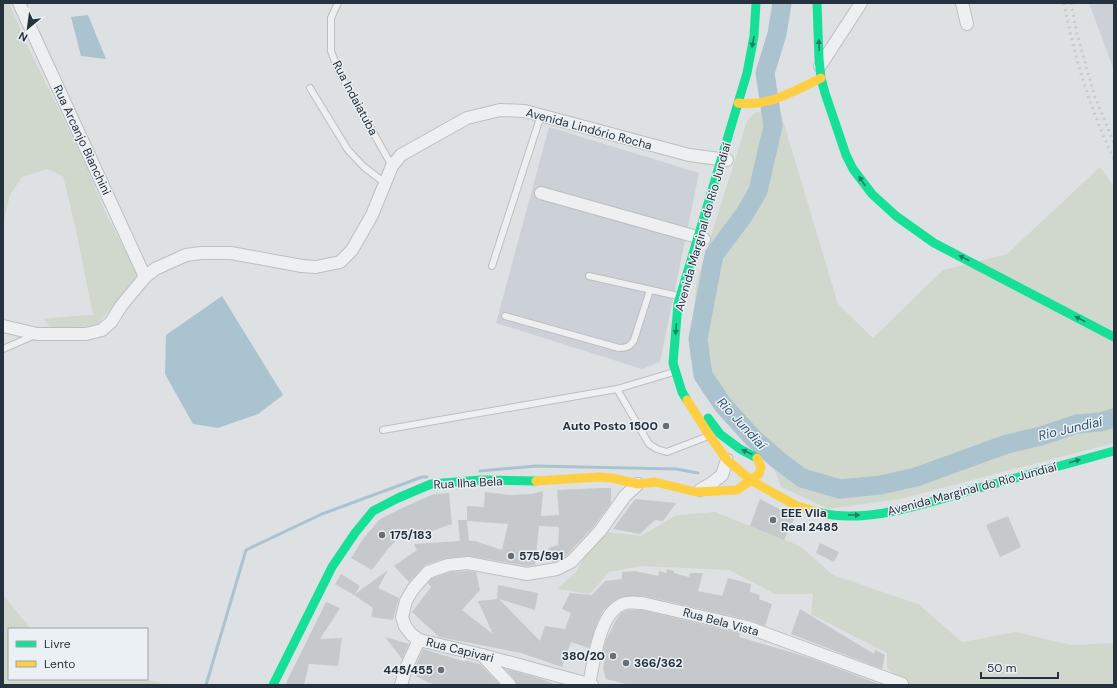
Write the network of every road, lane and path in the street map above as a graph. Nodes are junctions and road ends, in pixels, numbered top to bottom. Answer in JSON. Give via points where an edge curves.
{"nodes":[{"id":1,"x":19,"y":3,"type":"edge"},
{"id":2,"x":338,"y":3,"type":"edge"},
{"id":3,"x":756,"y":3,"type":"edge"},
{"id":4,"x":817,"y":3,"type":"edge"},
{"id":5,"x":861,"y":3,"type":"edge"},
{"id":6,"x":962,"y":3,"type":"edge"},
{"id":7,"x":967,"y":24,"type":"dead end"},
{"id":8,"x":820,"y":73,"type":"junction"},
{"id":9,"x":310,"y":88,"type":"dead end"},
{"id":10,"x":746,"y":104,"type":"junction"},
{"id":11,"x":541,"y":115,"type":"junction"},
{"id":12,"x":725,"y":160,"type":"junction"},
{"id":13,"x":392,"y":166,"type":"junction"},
{"id":14,"x":385,"y":183,"type":"junction"},
{"id":15,"x":541,"y":193,"type":"dead end"},
{"id":16,"x":702,"y":238,"type":"junction"},
{"id":17,"x":492,"y":266,"type":"dead end"},
{"id":18,"x":589,"y":276,"type":"dead end"},
{"id":19,"x":145,"y":277,"type":"junction"},
{"id":20,"x":650,"y":290,"type":"junction"},
{"id":21,"x":684,"y":298,"type":"junction"},
{"id":22,"x":505,"y":316,"type":"dead end"},
{"id":23,"x":3,"y":326,"type":"edge"},
{"id":24,"x":37,"y":334,"type":"junction"},
{"id":25,"x":1114,"y":337,"type":"edge"},
{"id":26,"x":3,"y":349,"type":"edge"},
{"id":27,"x":680,"y":373,"type":"junction"},
{"id":28,"x":617,"y":389,"type":"junction"},
{"id":29,"x":383,"y":430,"type":"dead end"},
{"id":30,"x":720,"y":434,"type":"junction"},
{"id":31,"x":709,"y":435,"type":"junction"},
{"id":32,"x":1114,"y":451,"type":"edge"},
{"id":33,"x":727,"y":460,"type":"junction"},
{"id":34,"x":722,"y":475,"type":"junction"},
{"id":35,"x":752,"y":481,"type":"junction"},
{"id":36,"x":638,"y":484,"type":"junction"},
{"id":37,"x":737,"y":490,"type":"junction"},
{"id":38,"x":696,"y":492,"type":"junction"},
{"id":39,"x":419,"y":640,"type":"junction"},
{"id":40,"x":482,"y":655,"type":"junction"},
{"id":41,"x":902,"y":684,"type":"edge"},
{"id":42,"x":273,"y":685,"type":"edge"},
{"id":43,"x":401,"y":685,"type":"edge"},
{"id":44,"x":510,"y":685,"type":"edge"},
{"id":45,"x":590,"y":685,"type":"edge"}],
"edges":[{"from":1,"to":19,"type":"street","name":"Rua Arcanjo Bianchini"},
{"from":2,"to":13,"type":"lane","name":"Rua Indaiatuba","via":[[331,18],[331,51],[338,70]]},
{"from":3,"to":10,"type":"main road","name":"Avenida Marginal do Rio Jundiaí","one_way":true,"via":[[754,36],[746,73]]},
{"from":8,"to":4,"type":"main road","one_way":true},
{"from":5,"to":8,"type":"street"},
{"from":6,"to":7,"type":"street"},
{"from":8,"to":10,"type":"main road","via":[[795,92]]},
{"from":25,"to":8,"type":"main road","one_way":true,"via":[[934,243],[910,228],[884,206],[864,185],[847,156],[835,126]]},
{"from":9,"to":14,"type":"lane","via":[[348,150],[364,167]]},
{"from":10,"to":12,"type":"main road","name":"Avenida Marginal do Rio Jundiaí"},
{"from":11,"to":12,"type":"street","name":"Avenida Lindório Rocha","via":[[689,155]]},
{"from":11,"to":13,"type":"street","name":"Avenida Lindório Rocha","via":[[525,111],[500,110],[467,118],[401,155]]},
{"from":11,"to":17,"type":"lane"},
{"from":12,"to":16,"type":"main road","name":"Avenida Marginal do Rio Jundiaí"},
{"from":13,"to":14,"type":"street","name":"Avenida Lindório Rocha"},
{"from":14,"to":19,"type":"street","name":"Avenida Lindório Rocha","via":[[372,215],[352,250],[340,262],[309,267],[231,253],[201,253],[186,255],[155,269]]},
{"from":15,"to":16,"type":"street"},
{"from":16,"to":21,"type":"main road","name":"Avenida Marginal do Rio Jundiaí"},
{"from":18,"to":20,"type":"lane"},
{"from":19,"to":24,"type":"street","name":"Avenida Lindório Rocha","via":[[102,330],[86,334]]},
{"from":20,"to":21,"type":"lane"},
{"from":20,"to":22,"type":"lane","via":[[634,340],[626,348]]},
{"from":21,"to":27,"type":"main road","name":"Avenida Marginal do Rio Jundiaí","via":[[678,304],[674,363]]},
{"from":23,"to":24,"type":"street","name":"Avenida Lindório Rocha"},
{"from":24,"to":26,"type":"lane"},
{"from":27,"to":28,"type":"lane"},
{"from":27,"to":30,"type":"main road","via":[[693,398]]},
{"from":27,"to":31,"type":"main road","name":"Avenida Marginal do Rio Jundiaí","via":[[682,392]]},
{"from":28,"to":29,"type":"lane"},
{"from":28,"to":31,"type":"lane","via":[[649,444],[657,449],[667,452]]},
{"from":30,"to":31,"type":"lane"},
{"from":35,"to":30,"type":"main road","one_way":true,"via":[[759,474],[761,467],[756,457]]},
{"from":31,"to":33,"type":"main road","name":"Avenida Marginal do Rio Jundiaí"},
{"from":35,"to":32,"type":"main road","name":"Avenida Marginal do Rio Jundiaí","one_way":true,"via":[[798,506],[825,514],[856,516],[894,511]]},
{"from":33,"to":34,"type":"street"},
{"from":33,"to":35,"type":"main road","name":"Avenida Marginal do Rio Jundiaí"},
{"from":34,"to":37,"type":"street"},
{"from":34,"to":38,"type":"street","via":[[712,484]]},
{"from":35,"to":37,"type":"main road","name":"Rua Ilha Bela"},
{"from":36,"to":38,"type":"main road","name":"Rua Ilha Bela","via":[[655,482]]},
{"from":36,"to":39,"type":"street","name":"Rua Capivari","via":[[625,496],[600,531],[571,562],[557,569],[527,574],[468,563],[448,565],[428,572],[409,595],[402,617],[405,626]]},
{"from":36,"to":42,"type":"main road","name":"Rua Ilha Bela","via":[[600,477],[431,484],[373,511],[332,567]]},
{"from":37,"to":38,"type":"main road","name":"Rua Ilha Bela"},
{"from":39,"to":40,"type":"street","name":"Rua Capivari"},
{"from":39,"to":43,"type":"street"},
{"from":40,"to":44,"type":"street"},
{"from":40,"to":45,"type":"street","name":"Rua Capivari"},
{"from":41,"to":45,"type":"street","name":"Rua Bela Vista","via":[[747,627],[642,603],[625,603],[609,614],[598,642]]}]}
